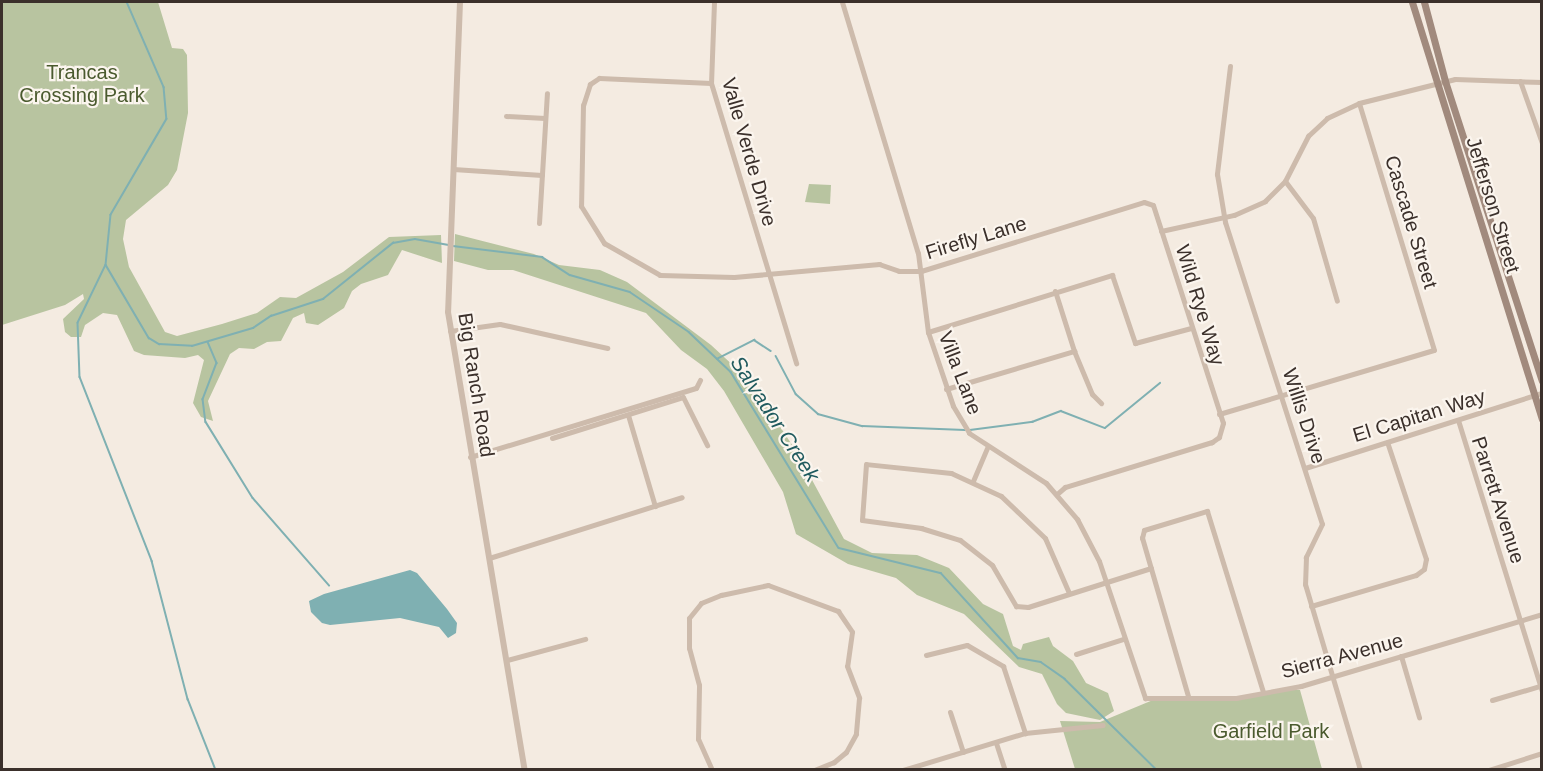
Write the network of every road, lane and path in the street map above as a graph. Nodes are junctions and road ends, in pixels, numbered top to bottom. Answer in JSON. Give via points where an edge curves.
{"nodes":[{"id":1,"x":460,"y":2,"type":"edge"},
{"id":2,"x":714,"y":2,"type":"edge"},
{"id":3,"x":842,"y":2,"type":"edge"},
{"id":4,"x":1412,"y":2,"type":"edge"},
{"id":5,"x":1424,"y":2,"type":"edge"},
{"id":6,"x":1230,"y":66,"type":"dead end"},
{"id":7,"x":1445,"y":81,"type":"junction"},
{"id":8,"x":1520,"y":81,"type":"junction"},
{"id":9,"x":1542,"y":81,"type":"edge"},
{"id":10,"x":1436,"y":82,"type":"junction"},
{"id":11,"x":711,"y":83,"type":"junction"},
{"id":12,"x":547,"y":93,"type":"dead end"},
{"id":13,"x":1359,"y":103,"type":"junction"},
{"id":14,"x":506,"y":116,"type":"dead end"},
{"id":15,"x":545,"y":118,"type":"junction"},
{"id":16,"x":1542,"y":143,"type":"edge"},
{"id":17,"x":453,"y":169,"type":"junction"},
{"id":18,"x":542,"y":175,"type":"junction"},
{"id":19,"x":1285,"y":181,"type":"junction"},
{"id":20,"x":1153,"y":205,"type":"joint"},
{"id":21,"x":1225,"y":218,"type":"junction"},
{"id":22,"x":538,"y":223,"type":"dead end"},
{"id":23,"x":1161,"y":231,"type":"junction"},
{"id":24,"x":921,"y":271,"type":"junction"},
{"id":25,"x":768,"y":273,"type":"junction"},
{"id":26,"x":1055,"y":291,"type":"junction"},
{"id":27,"x":1337,"y":301,"type":"dead end"},
{"id":28,"x":1191,"y":328,"type":"junction"},
{"id":29,"x":450,"y":331,"type":"junction"},
{"id":30,"x":928,"y":332,"type":"junction"},
{"id":31,"x":607,"y":348,"type":"dead end"},
{"id":32,"x":1074,"y":351,"type":"junction"},
{"id":33,"x":796,"y":363,"type":"dead end"},
{"id":34,"x":700,"y":380,"type":"dead end"},
{"id":35,"x":1542,"y":381,"type":"edge"},
{"id":36,"x":946,"y":389,"type":"junction"},
{"id":37,"x":1538,"y":395,"type":"edge"},
{"id":38,"x":1282,"y":397,"type":"junction"},
{"id":39,"x":1101,"y":403,"type":"dead end"},
{"id":40,"x":1219,"y":414,"type":"junction"},
{"id":41,"x":628,"y":415,"type":"junction"},
{"id":42,"x":1542,"y":419,"type":"edge"},
{"id":43,"x":1458,"y":420,"type":"junction"},
{"id":44,"x":552,"y":438,"type":"dead end"},
{"id":45,"x":1388,"y":442,"type":"junction"},
{"id":46,"x":707,"y":445,"type":"dead end"},
{"id":47,"x":987,"y":448,"type":"junction"},
{"id":48,"x":470,"y":457,"type":"junction"},
{"id":49,"x":1305,"y":468,"type":"junction"},
{"id":50,"x":973,"y":481,"type":"junction"},
{"id":51,"x":1058,"y":493,"type":"junction"},
{"id":52,"x":682,"y":497,"type":"dead end"},
{"id":53,"x":655,"y":506,"type":"junction"},
{"id":54,"x":489,"y":558,"type":"junction"},
{"id":55,"x":1151,"y":568,"type":"junction"},
{"id":56,"x":1106,"y":581,"type":"junction"},
{"id":57,"x":1069,"y":593,"type":"junction"},
{"id":58,"x":1311,"y":606,"type":"junction"},
{"id":59,"x":1542,"y":614,"type":"edge"},
{"id":60,"x":1521,"y":619,"type":"junction"},
{"id":61,"x":585,"y":639,"type":"dead end"},
{"id":62,"x":1123,"y":639,"type":"junction"},
{"id":63,"x":1076,"y":654,"type":"dead end"},
{"id":64,"x":926,"y":656,"type":"dead end"},
{"id":65,"x":1401,"y":656,"type":"junction"},
{"id":66,"x":507,"y":660,"type":"junction"},
{"id":67,"x":1331,"y":677,"type":"junction"},
{"id":68,"x":1541,"y":689,"type":"edge"},
{"id":69,"x":1263,"y":692,"type":"junction"},
{"id":70,"x":1188,"y":696,"type":"junction"},
{"id":71,"x":1145,"y":698,"type":"joint"},
{"id":72,"x":1492,"y":700,"type":"dead end"},
{"id":73,"x":950,"y":712,"type":"dead end"},
{"id":74,"x":1419,"y":717,"type":"dead end"},
{"id":75,"x":1103,"y":725,"type":"dead end"},
{"id":76,"x":1025,"y":733,"type":"junction"},
{"id":77,"x":996,"y":743,"type":"junction"},
{"id":78,"x":963,"y":752,"type":"junction"},
{"id":79,"x":1542,"y":753,"type":"edge"},
{"id":80,"x":923,"y":767,"type":"edge"},
{"id":81,"x":525,"y":770,"type":"edge"},
{"id":82,"x":712,"y":770,"type":"edge"},
{"id":83,"x":814,"y":770,"type":"edge"},
{"id":84,"x":903,"y":770,"type":"edge"},
{"id":85,"x":1005,"y":770,"type":"edge"},
{"id":86,"x":1360,"y":770,"type":"edge"},
{"id":87,"x":1489,"y":770,"type":"edge"}],
"edges":[{"from":1,"to":17,"type":"street","name":"Big Ranch Road"},
{"from":2,"to":11,"type":"street","name":"Valle Verde Drive"},
{"from":3,"to":24,"type":"street","name":"Villa Lane"},
{"from":4,"to":10,"type":"main road","name":"Jefferson Street"},
{"from":5,"to":7,"type":"main road","name":"Jefferson Street"},
{"from":6,"to":21,"type":"street","name":"Willis Drive","via":[[1217,174]]},
{"from":7,"to":8,"type":"street"},
{"from":7,"to":10,"type":"street"},
{"from":7,"to":35,"type":"main road","name":"Jefferson Street"},
{"from":8,"to":9,"type":"street"},
{"from":8,"to":16,"type":"street"},
{"from":10,"to":13,"type":"street"},
{"from":10,"to":37,"type":"main road","name":"Jefferson Street"},
{"from":11,"to":25,"type":"street","name":"Valle Verde Drive"},
{"from":11,"to":25,"type":"street","name":"Firefly Lane","via":[[599,78],[590,84],[583,105],[581,206],[604,243],[660,275],[698,279]]},
{"from":12,"to":15,"type":"street"},
{"from":13,"to":19,"type":"street","via":[[1327,118],[1308,136]]},
{"from":13,"to":38,"type":"street","name":"Cascade Street","via":[[1434,350]]},
{"from":14,"to":15,"type":"street"},
{"from":15,"to":18,"type":"street"},
{"from":17,"to":18,"type":"street"},
{"from":17,"to":29,"type":"street","name":"Big Ranch Road","via":[[448,250]]},
{"from":18,"to":22,"type":"street"},
{"from":19,"to":21,"type":"street","via":[[1265,201]]},
{"from":19,"to":27,"type":"street","via":[[1313,218]]},
{"from":20,"to":23,"type":"street","name":"Wild Rye Way"},
{"from":20,"to":24,"type":"street","name":"Firefly Lane","via":[[1144,202]]},
{"from":21,"to":23,"type":"street"},
{"from":21,"to":38,"type":"street","name":"Willis Drive"},
{"from":23,"to":28,"type":"street","name":"Wild Rye Way"},
{"from":24,"to":25,"type":"street","name":"Firefly Lane","via":[[899,271],[879,264]]},
{"from":24,"to":30,"type":"street","name":"Villa Lane"},
{"from":25,"to":33,"type":"street","name":"Valle Verde Drive"},
{"from":26,"to":28,"type":"street","via":[[1112,275],[1135,343]]},
{"from":26,"to":30,"type":"street"},
{"from":26,"to":32,"type":"street"},
{"from":28,"to":40,"type":"street","name":"Wild Rye Way"},
{"from":29,"to":31,"type":"street","via":[[501,324]]},
{"from":29,"to":48,"type":"street","name":"Big Ranch Road"},
{"from":30,"to":36,"type":"street","name":"Villa Lane"},
{"from":32,"to":36,"type":"street"},
{"from":32,"to":39,"type":"street","via":[[1092,394]]},
{"from":34,"to":48,"type":"street","via":[[696,388]]},
{"from":36,"to":47,"type":"street","name":"Villa Lane","via":[[969,433]]},
{"from":37,"to":42,"type":"main road","name":"Jefferson Street"},
{"from":37,"to":43,"type":"street","name":"El Capitan Way"},
{"from":38,"to":40,"type":"street"},
{"from":38,"to":49,"type":"street","name":"Willis Drive"},
{"from":40,"to":51,"type":"street","via":[[1223,423],[1219,436],[1212,442],[1065,487]]},
{"from":41,"to":44,"type":"street"},
{"from":41,"to":46,"type":"street","via":[[683,397]]},
{"from":41,"to":53,"type":"street"},
{"from":43,"to":45,"type":"street","name":"El Capitan Way"},
{"from":43,"to":60,"type":"street","name":"Parrett Avenue"},
{"from":45,"to":49,"type":"street","name":"El Capitan Way"},
{"from":45,"to":58,"type":"street","via":[[1426,559],[1424,569],[1416,575]]},
{"from":47,"to":50,"type":"street"},
{"from":47,"to":51,"type":"street","name":"Villa Lane","via":[[1028,469]]},
{"from":48,"to":54,"type":"street","name":"Big Ranch Road"},
{"from":49,"to":58,"type":"street","name":"Willis Drive","via":[[1322,524],[1304,566]]},
{"from":50,"to":57,"type":"street","via":[[1001,496],[1034,523],[1056,556]]},
{"from":50,"to":57,"type":"street","via":[[929,469],[866,464],[860,516],[865,523],[921,528],[960,540],[992,565],[1016,606],[1028,607]]},
{"from":51,"to":56,"type":"street","name":"Villa Lane","via":[[1092,544]]},
{"from":52,"to":53,"type":"street"},
{"from":53,"to":54,"type":"street"},
{"from":54,"to":66,"type":"street","name":"Big Ranch Road"},
{"from":55,"to":56,"type":"street"},
{"from":55,"to":69,"type":"street","via":[[1142,538],[1144,530],[1207,511]]},
{"from":55,"to":70,"type":"street"},
{"from":56,"to":57,"type":"street"},
{"from":56,"to":62,"type":"street","name":"Villa Lane"},
{"from":58,"to":67,"type":"street","name":"Willis Drive"},
{"from":59,"to":60,"type":"street","name":"Sierra Avenue"},
{"from":60,"to":65,"type":"street","name":"Sierra Avenue"},
{"from":60,"to":68,"type":"street","name":"Parrett Avenue"},
{"from":61,"to":66,"type":"street"},
{"from":62,"to":63,"type":"street"},
{"from":62,"to":71,"type":"street","name":"Villa Lane"},
{"from":64,"to":76,"type":"street","via":[[967,645],[1003,666]]},
{"from":65,"to":67,"type":"street","name":"Sierra Avenue"},
{"from":65,"to":74,"type":"street"},
{"from":66,"to":81,"type":"street","name":"Big Ranch Road"},
{"from":67,"to":69,"type":"street","name":"Sierra Avenue"},
{"from":67,"to":86,"type":"street","name":"Willis Drive"},
{"from":68,"to":72,"type":"street"},
{"from":69,"to":70,"type":"street","name":"Sierra Avenue","via":[[1236,698]]},
{"from":70,"to":71,"type":"street","name":"Sierra Avenue"},
{"from":73,"to":78,"type":"street"},
{"from":75,"to":76,"type":"street"},
{"from":76,"to":77,"type":"street"},
{"from":77,"to":78,"type":"street"},
{"from":77,"to":85,"type":"street"},
{"from":78,"to":80,"type":"street"},
{"from":79,"to":87,"type":"street"},
{"from":80,"to":84,"type":"street"},
{"from":82,"to":83,"type":"street","via":[[698,739],[699,685],[689,648],[689,618],[701,603],[768,585],[838,611],[852,632],[847,666],[859,698],[856,734],[846,752]]}]}
